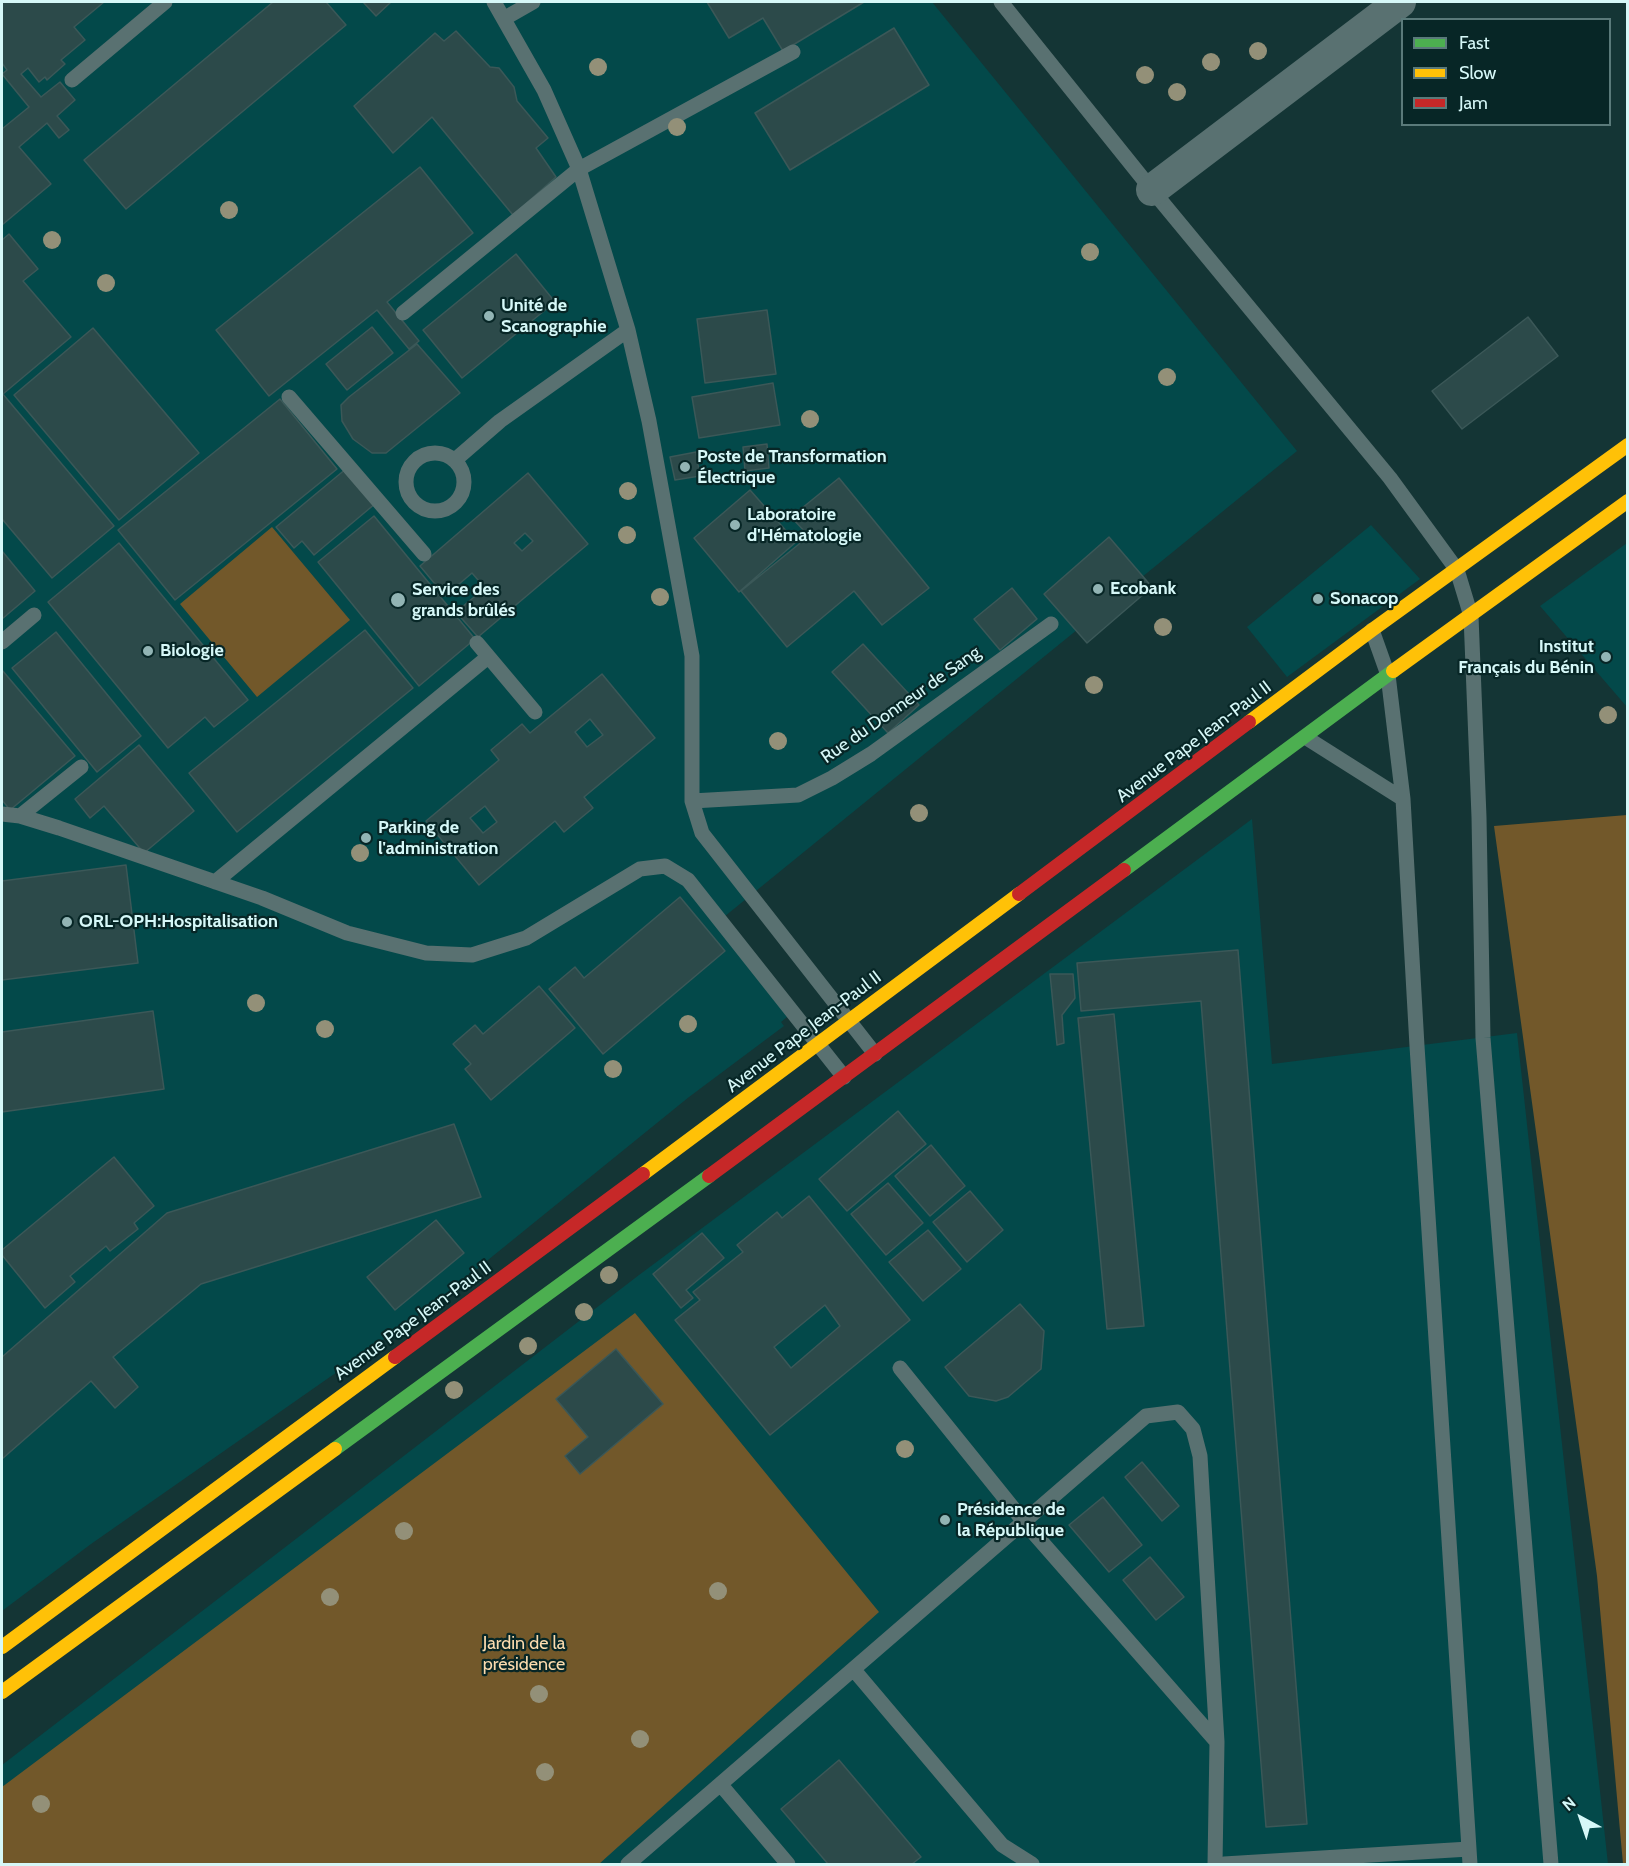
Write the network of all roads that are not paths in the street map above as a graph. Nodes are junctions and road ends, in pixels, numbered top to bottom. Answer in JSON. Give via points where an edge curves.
{"nodes":[{"id":1,"x":165,"y":2,"type":"edge"},
{"id":2,"x":494,"y":2,"type":"edge"},
{"id":3,"x":533,"y":2,"type":"edge"},
{"id":4,"x":1001,"y":2,"type":"edge"},
{"id":5,"x":1400,"y":2,"type":"edge"},
{"id":6,"x":505,"y":18,"type":"junction"},
{"id":7,"x":793,"y":52,"type":"dead end"},
{"id":8,"x":72,"y":80,"type":"dead end"},
{"id":9,"x":579,"y":169,"type":"junction"},
{"id":10,"x":1152,"y":190,"type":"junction"},
{"id":11,"x":403,"y":313,"type":"dead end"},
{"id":12,"x":628,"y":330,"type":"junction"},
{"id":13,"x":289,"y":397,"type":"dead end"},
{"id":14,"x":1628,"y":445,"type":"edge"},
{"id":15,"x":455,"y":460,"type":"junction"},
{"id":16,"x":410,"y":497,"type":"junction"},
{"id":17,"x":1628,"y":501,"type":"edge"},
{"id":18,"x":389,"y":513,"type":"junction"},
{"id":19,"x":424,"y":554,"type":"dead end"},
{"id":20,"x":1457,"y":570,"type":"junction"},
{"id":21,"x":34,"y":615,"type":"dead end"},
{"id":22,"x":1471,"y":616,"type":"junction"},
{"id":23,"x":1051,"y":624,"type":"dead end"},
{"id":24,"x":1372,"y":630,"type":"junction"},
{"id":25,"x":2,"y":642,"type":"edge"},
{"id":26,"x":477,"y":643,"type":"dead end"},
{"id":27,"x":488,"y":657,"type":"junction"},
{"id":28,"x":1388,"y":675,"type":"junction"},
{"id":29,"x":535,"y":712,"type":"dead end"},
{"id":30,"x":1305,"y":737,"type":"junction"},
{"id":31,"x":81,"y":767,"type":"dead end"},
{"id":32,"x":1403,"y":799,"type":"junction"},
{"id":33,"x":692,"y":801,"type":"junction"},
{"id":34,"x":2,"y":814,"type":"edge"},
{"id":35,"x":20,"y":816,"type":"junction"},
{"id":36,"x":215,"y":882,"type":"junction"},
{"id":37,"x":850,"y":1021,"type":"junction"},
{"id":38,"x":819,"y":1044,"type":"junction"},
{"id":39,"x":875,"y":1054,"type":"junction"},
{"id":40,"x":844,"y":1077,"type":"junction"},
{"id":41,"x":900,"y":1368,"type":"dead end"},
{"id":42,"x":1025,"y":1523,"type":"junction"},
{"id":43,"x":2,"y":1647,"type":"edge"},
{"id":44,"x":854,"y":1670,"type":"junction"},
{"id":45,"x":2,"y":1692,"type":"edge"},
{"id":46,"x":1217,"y":1742,"type":"junction"},
{"id":47,"x":721,"y":1785,"type":"junction"},
{"id":48,"x":1469,"y":1857,"type":"edge"},
{"id":49,"x":628,"y":1864,"type":"edge"},
{"id":50,"x":788,"y":1864,"type":"edge"},
{"id":51,"x":1032,"y":1864,"type":"edge"},
{"id":52,"x":1215,"y":1864,"type":"edge"},
{"id":53,"x":1224,"y":1864,"type":"edge"},
{"id":54,"x":1551,"y":1864,"type":"edge"}],
"edges":[{"from":1,"to":8,"type":"lane"},
{"from":2,"to":6,"type":"lane"},
{"from":3,"to":6,"type":"lane"},
{"from":4,"to":10,"type":"lane"},
{"from":5,"to":10,"type":"street"},
{"from":6,"to":9,"type":"lane","via":[[544,90]]},
{"from":7,"to":9,"type":"lane"},
{"from":9,"to":11,"type":"lane"},
{"from":9,"to":12,"type":"lane"},
{"from":10,"to":20,"type":"lane","via":[[1390,478]]},
{"from":12,"to":15,"type":"lane","via":[[500,421]]},
{"from":12,"to":33,"type":"lane","via":[[649,421],[692,656]]},
{"from":13,"to":18,"type":"lane"},
{"from":14,"to":20,"type":"main road","name":"Avenue Pape Jean-Paul II"},
{"from":15,"to":16,"type":"lane","via":[[438,452],[420,456],[407,471],[405,489]]},
{"from":15,"to":16,"type":"lane","via":[[464,476],[462,495],[450,508],[432,512],[415,505]]},
{"from":16,"to":18,"type":"lane"},
{"from":17,"to":22,"type":"main road"},
{"from":18,"to":19,"type":"lane"},
{"from":20,"to":22,"type":"lane"},
{"from":20,"to":24,"type":"main road","name":"Avenue Pape Jean-Paul II"},
{"from":21,"to":25,"type":"lane"},
{"from":22,"to":28,"type":"main road"},
{"from":22,"to":54,"type":"lane","via":[[1483,1038]]},
{"from":23,"to":33,"type":"lane","name":"Rue du Donneur de Sang","via":[[871,754],[798,795]]},
{"from":24,"to":28,"type":"lane"},
{"from":24,"to":37,"type":"main road","name":"Avenue Pape Jean-Paul II","via":[[1187,776]]},
{"from":26,"to":27,"type":"lane"},
{"from":27,"to":29,"type":"lane"},
{"from":27,"to":36,"type":"lane"},
{"from":28,"to":30,"type":"main road"},
{"from":28,"to":32,"type":"lane"},
{"from":30,"to":32,"type":"lane"},
{"from":30,"to":39,"type":"main road","via":[[1206,803]]},
{"from":31,"to":35,"type":"lane"},
{"from":32,"to":48,"type":"lane"},
{"from":33,"to":37,"type":"lane","via":[[702,833]]},
{"from":34,"to":35,"type":"lane"},
{"from":35,"to":36,"type":"lane"},
{"from":36,"to":38,"type":"lane","via":[[347,933],[426,953],[472,956],[526,938],[640,869],[664,866],[688,880]]},
{"from":37,"to":38,"type":"main road","name":"Avenue Pape Jean-Paul II"},
{"from":37,"to":39,"type":"lane"},
{"from":38,"to":40,"type":"lane"},
{"from":38,"to":43,"type":"main road","name":"Avenue Pape Jean-Paul II"},
{"from":39,"to":40,"type":"main road"},
{"from":40,"to":45,"type":"main road"},
{"from":41,"to":42,"type":"lane"},
{"from":42,"to":44,"type":"lane"},
{"from":42,"to":46,"type":"lane"},
{"from":42,"to":46,"type":"lane","via":[[1146,1416],[1178,1412],[1193,1429],[1200,1456]]},
{"from":44,"to":47,"type":"lane"},
{"from":44,"to":51,"type":"lane","via":[[1002,1845]]},
{"from":46,"to":52,"type":"lane"},
{"from":47,"to":49,"type":"lane"},
{"from":47,"to":50,"type":"lane"},
{"from":48,"to":53,"type":"lane"}]}
